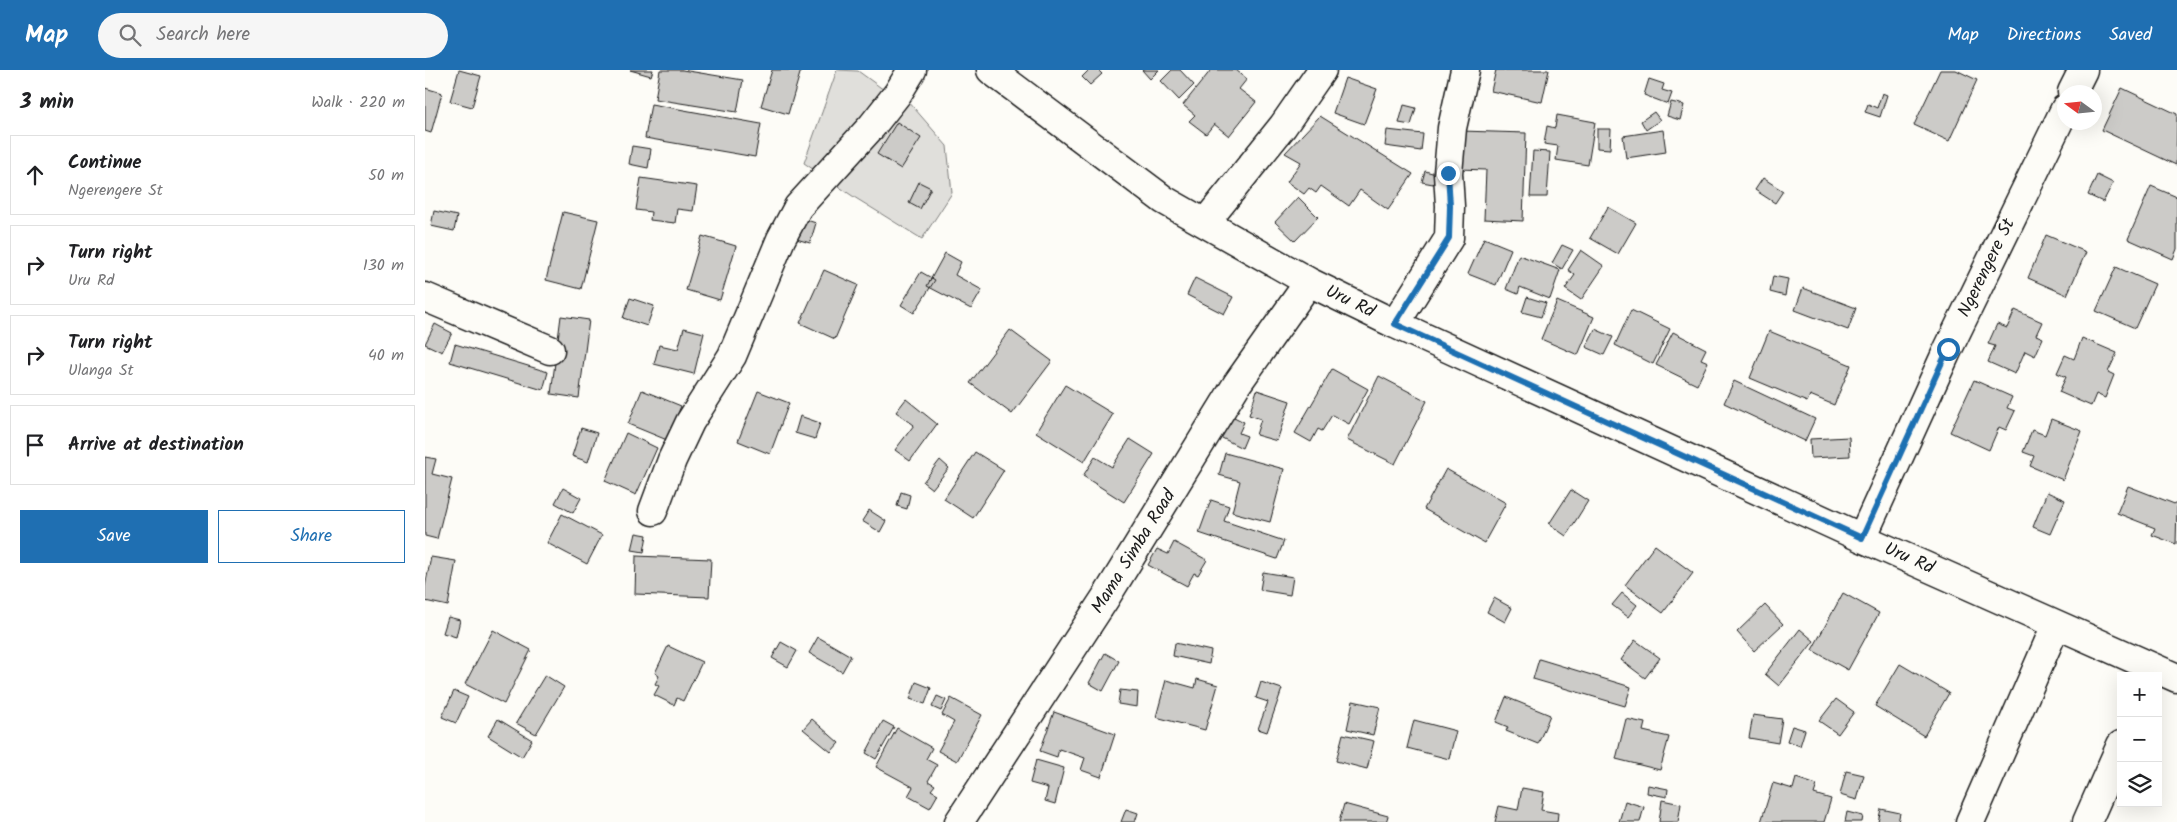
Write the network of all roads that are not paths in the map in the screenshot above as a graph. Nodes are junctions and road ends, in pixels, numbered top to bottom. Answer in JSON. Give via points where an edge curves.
{"nodes":[{"id":1,"x":912,"y":70,"type":"edge"},
{"id":2,"x":991,"y":70,"type":"edge"},
{"id":3,"x":1322,"y":70,"type":"edge"},
{"id":4,"x":1465,"y":70,"type":"edge"},
{"id":5,"x":2083,"y":70,"type":"edge"},
{"id":6,"x":2076,"y":85,"type":"edge"},
{"id":7,"x":2057,"y":124,"type":"edge"},
{"id":8,"x":1205,"y":223,"type":"junction"},
{"id":9,"x":1309,"y":282,"type":"junction"},
{"id":10,"x":425,"y":296,"type":"edge"},
{"id":11,"x":1395,"y":324,"type":"junction"},
{"id":12,"x":550,"y":350,"type":"dead end"},
{"id":13,"x":653,"y":511,"type":"dead end"},
{"id":14,"x":1862,"y":538,"type":"junction"},
{"id":15,"x":2056,"y":625,"type":"junction"},
{"id":16,"x":2157,"y":672,"type":"edge"},
{"id":17,"x":2117,"y":754,"type":"edge"},
{"id":18,"x":959,"y":822,"type":"edge"},
{"id":19,"x":1970,"y":822,"type":"edge"},
{"id":20,"x":2087,"y":822,"type":"edge"}],
"edges":[{"from":1,"to":13,"type":"street","via":[[871,126],[798,207],[781,238],[732,356],[690,422]]},
{"from":2,"to":8,"type":"street","name":"Uru Rd","via":[[1164,200]]},
{"from":3,"to":8,"type":"street","via":[[1283,126]]},
{"from":4,"to":11,"type":"street","via":[[1451,128],[1449,238]]},
{"from":5,"to":6,"type":"street"},
{"from":7,"to":14,"type":"street","name":"Ngerengere St","via":[[1948,349]]},
{"from":8,"to":9,"type":"street","name":"Uru Rd"},
{"from":9,"to":11,"type":"street","name":"Uru Rd"},
{"from":9,"to":18,"type":"street","name":"Mama Simba Road","via":[[1237,384],[1106,597]]},
{"from":10,"to":12,"type":"street"},
{"from":11,"to":14,"type":"street","name":"Uru Rd"},
{"from":14,"to":15,"type":"street","name":"Uru Rd"},
{"from":15,"to":16,"type":"street","name":"Uru Rd"},
{"from":15,"to":19,"type":"street"},
{"from":17,"to":20,"type":"street"}]}
